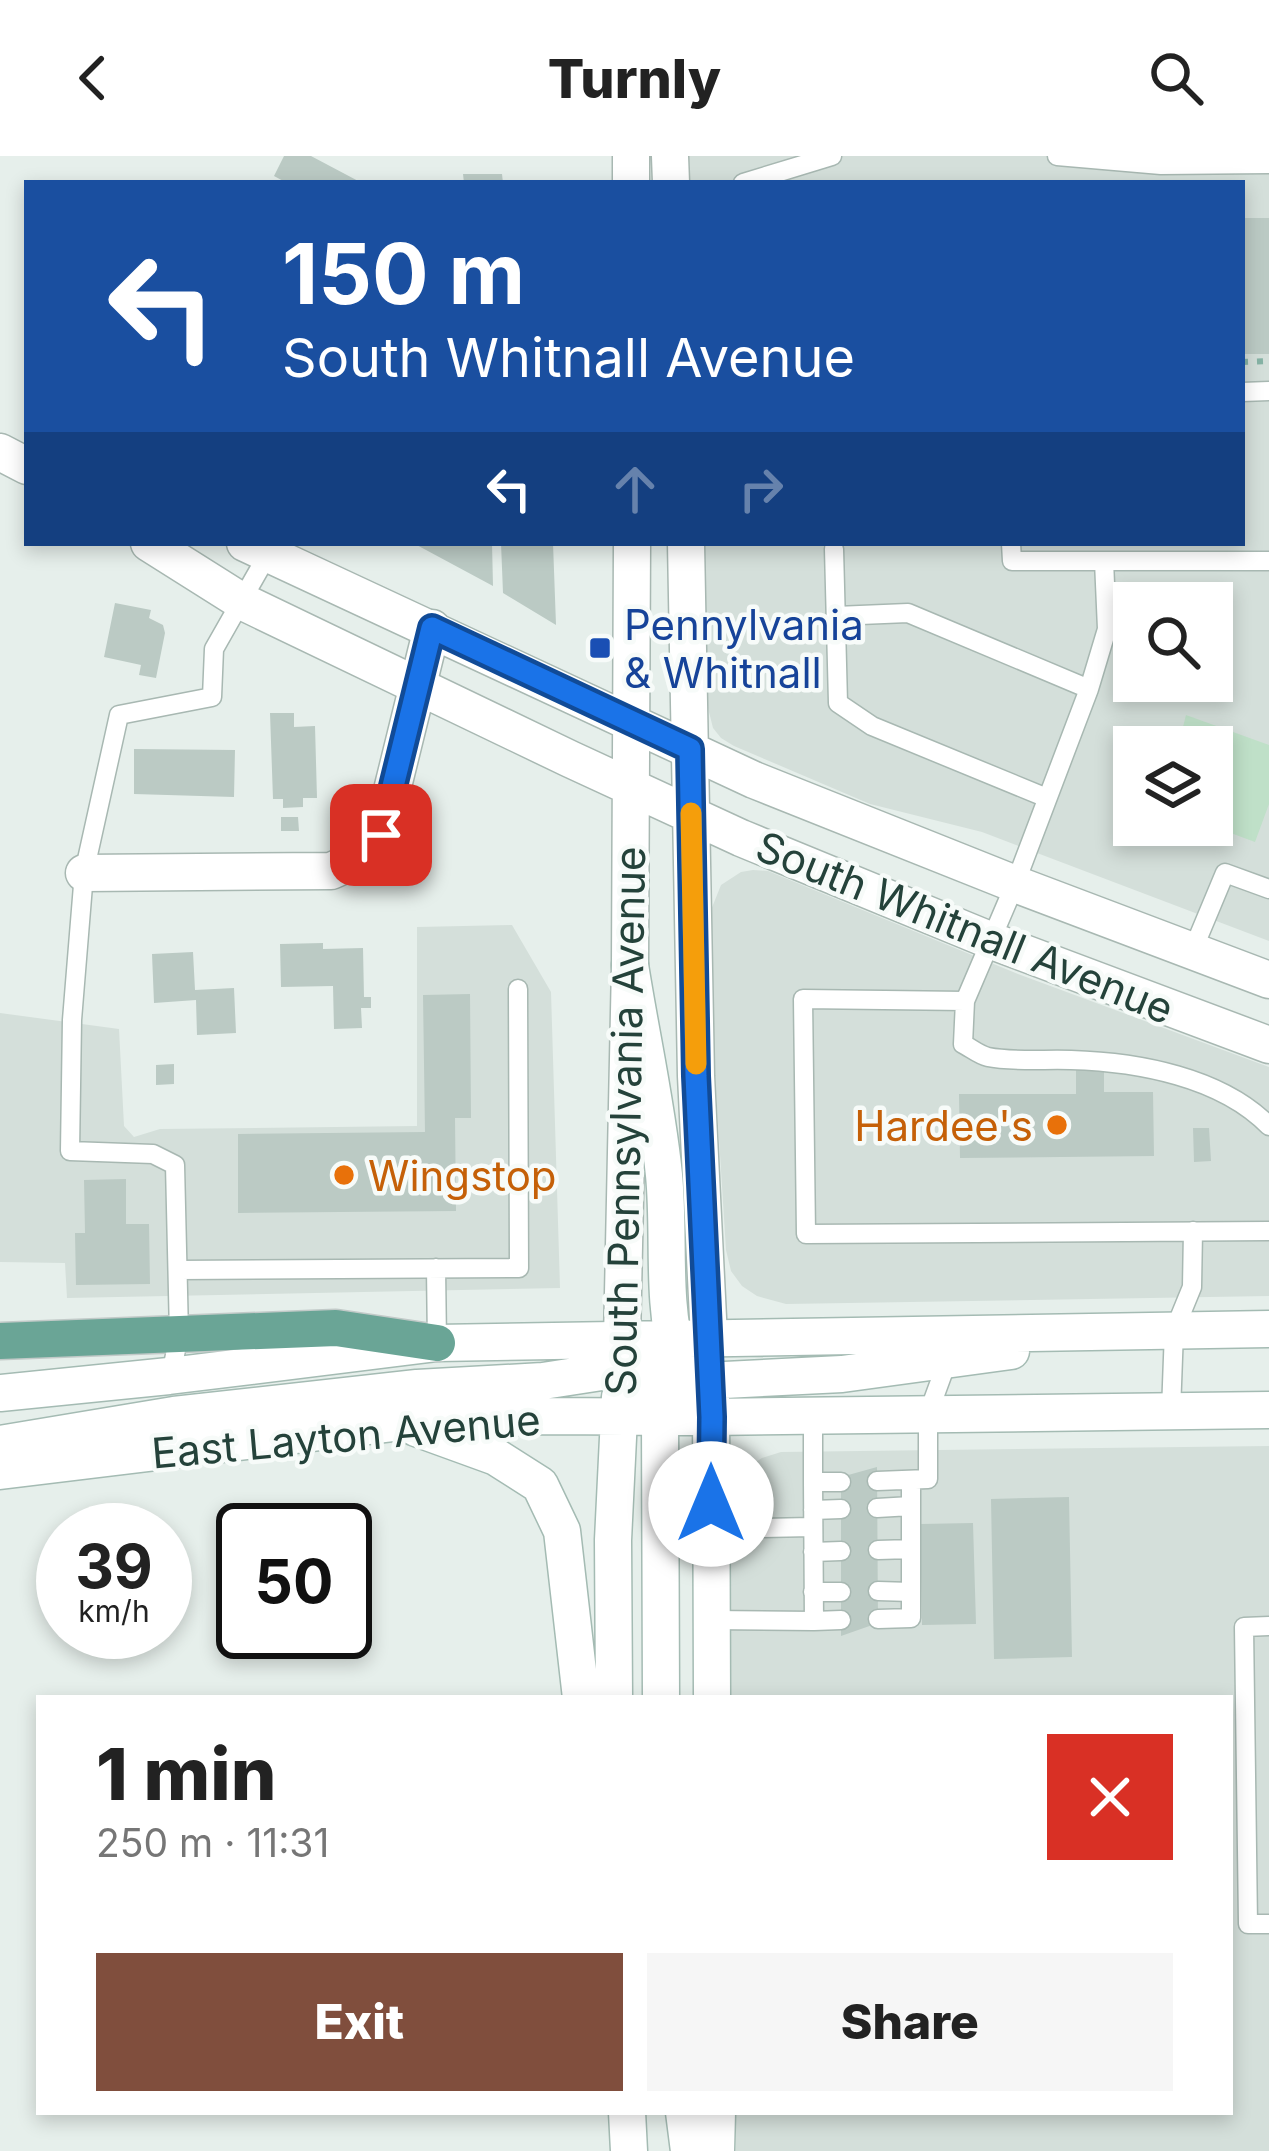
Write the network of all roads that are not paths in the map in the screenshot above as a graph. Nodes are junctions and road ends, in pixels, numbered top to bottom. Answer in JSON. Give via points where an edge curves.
{"nodes":[{"id":1,"x":832,"y":156,"type":"edge"},
{"id":2,"x":1057,"y":156,"type":"edge"},
{"id":3,"x":1269,"y":164,"type":"edge"},
{"id":4,"x":781,"y":177,"type":"edge"},
{"id":5,"x":154,"y":546,"type":"edge"},
{"id":6,"x":632,"y":546,"type":"edge"},
{"id":7,"x":686,"y":546,"type":"edge"},
{"id":8,"x":1011,"y":546,"type":"edge"},
{"id":9,"x":256,"y":548,"type":"edge"},
{"id":10,"x":834,"y":549,"type":"dead end"},
{"id":11,"x":1104,"y":561,"type":"junction"},
{"id":12,"x":1269,"y":561,"type":"edge"},
{"id":13,"x":241,"y":601,"type":"junction"},
{"id":14,"x":836,"y":616,"type":"junction"},
{"id":15,"x":432,"y":628,"type":"junction"},
{"id":16,"x":418,"y":686,"type":"junction"},
{"id":17,"x":1089,"y":689,"type":"junction"},
{"id":18,"x":631,"y":722,"type":"junction"},
{"id":19,"x":690,"y":749,"type":"junction"},
{"id":20,"x":631,"y":787,"type":"junction"},
{"id":21,"x":1047,"y":797,"type":"junction"},
{"id":22,"x":691,"y":815,"type":"junction"},
{"id":23,"x":84,"y":873,"type":"junction"},
{"id":24,"x":1015,"y":884,"type":"junction"},
{"id":25,"x":1269,"y":889,"type":"edge"},
{"id":26,"x":992,"y":941,"type":"junction"},
{"id":27,"x":1192,"y":952,"type":"junction"},
{"id":28,"x":630,"y":965,"type":"junction"},
{"id":29,"x":1269,"y":980,"type":"edge"},
{"id":30,"x":518,"y":989,"type":"dead end"},
{"id":31,"x":965,"y":1001,"type":"junction"},
{"id":32,"x":1269,"y":1046,"type":"edge"},
{"id":33,"x":1269,"y":1126,"type":"edge"},
{"id":34,"x":1193,"y":1231,"type":"junction"},
{"id":35,"x":1269,"y":1231,"type":"edge"},
{"id":36,"x":436,"y":1268,"type":"junction"},
{"id":37,"x":178,"y":1270,"type":"junction"},
{"id":38,"x":1269,"y":1329,"type":"edge"},
{"id":39,"x":1134,"y":1331,"type":"junction"},
{"id":40,"x":1174,"y":1331,"type":"junction"},
{"id":41,"x":179,"y":1334,"type":"junction"},
{"id":42,"x":0,"y":1341,"type":"edge"},
{"id":43,"x":436,"y":1343,"type":"junction"},
{"id":44,"x":947,"y":1362,"type":"junction"},
{"id":45,"x":666,"y":1367,"type":"junction"},
{"id":46,"x":169,"y":1376,"type":"junction"},
{"id":47,"x":0,"y":1393,"type":"edge"},
{"id":48,"x":1269,"y":1410,"type":"edge"},
{"id":49,"x":1171,"y":1411,"type":"junction"},
{"id":50,"x":928,"y":1414,"type":"junction"},
{"id":51,"x":174,"y":1415,"type":"junction"},
{"id":52,"x":813,"y":1416,"type":"junction"},
{"id":53,"x":620,"y":1417,"type":"junction"},
{"id":54,"x":712,"y":1417,"type":"junction"},
{"id":55,"x":402,"y":1423,"type":"junction"},
{"id":56,"x":0,"y":1444,"type":"edge"},
{"id":57,"x":0,"y":1472,"type":"edge"},
{"id":58,"x":910,"y":1480,"type":"junction"},
{"id":59,"x":877,"y":1481,"type":"dead end"},
{"id":60,"x":813,"y":1482,"type":"junction"},
{"id":61,"x":841,"y":1483,"type":"dead end"},
{"id":62,"x":911,"y":1506,"type":"junction"},
{"id":63,"x":878,"y":1508,"type":"dead end"},
{"id":64,"x":841,"y":1509,"type":"dead end"},
{"id":65,"x":812,"y":1518,"type":"junction"},
{"id":66,"x":711,"y":1529,"type":"junction"},
{"id":67,"x":910,"y":1549,"type":"junction"},
{"id":68,"x":878,"y":1550,"type":"dead end"},
{"id":69,"x":841,"y":1551,"type":"dead end"},
{"id":70,"x":813,"y":1552,"type":"junction"},
{"id":71,"x":813,"y":1592,"type":"junction"},
{"id":72,"x":841,"y":1592,"type":"dead end"},
{"id":73,"x":878,"y":1592,"type":"dead end"},
{"id":74,"x":911,"y":1592,"type":"junction"},
{"id":75,"x":878,"y":1619,"type":"dead end"},
{"id":76,"x":711,"y":1620,"type":"junction"},
{"id":77,"x":841,"y":1620,"type":"dead end"},
{"id":78,"x":814,"y":1621,"type":"junction"},
{"id":79,"x":1269,"y":1626,"type":"edge"},
{"id":80,"x":581,"y":1695,"type":"edge"},
{"id":81,"x":614,"y":1695,"type":"edge"},
{"id":82,"x":661,"y":1695,"type":"edge"},
{"id":83,"x":712,"y":1695,"type":"edge"},
{"id":84,"x":1269,"y":1924,"type":"edge"},
{"id":85,"x":627,"y":2115,"type":"edge"},
{"id":86,"x":684,"y":2115,"type":"edge"},
{"id":87,"x":717,"y":2115,"type":"edge"},
{"id":88,"x":629,"y":2151,"type":"edge"},
{"id":89,"x":689,"y":2151,"type":"edge"},
{"id":90,"x":716,"y":2151,"type":"edge"}],
"edges":[{"from":1,"to":4,"type":"lane"},
{"from":2,"to":3,"type":"lane"},
{"from":5,"to":13,"type":"main road","name":"South Whitnall Avenue"},
{"from":6,"to":18,"type":"main road","name":"South Pennsylvania Avenue"},
{"from":7,"to":19,"type":"main road","name":"South Pennsylvania Avenue"},
{"from":8,"to":11,"type":"lane","via":[[1012,561]]},
{"from":9,"to":13,"type":"lane"},
{"from":9,"to":15,"type":"main road","name":"South Whitnall Avenue"},
{"from":10,"to":14,"type":"lane"},
{"from":11,"to":12,"type":"lane"},
{"from":11,"to":17,"type":"lane","via":[[1107,629]]},
{"from":13,"to":16,"type":"main road","name":"South Whitnall Avenue"},
{"from":13,"to":23,"type":"lane","via":[[214,649],[212,697],[119,715]]},
{"from":14,"to":17,"type":"lane","via":[[908,613]]},
{"from":14,"to":21,"type":"lane","via":[[838,703],[872,726]]},
{"from":15,"to":16,"type":"main road"},
{"from":15,"to":18,"type":"main road","name":"South Whitnall Avenue"},
{"from":16,"to":20,"type":"main road","name":"South Whitnall Avenue"},
{"from":16,"to":23,"type":"main road","via":[[381,835],[358,859],[331,871]]},
{"from":17,"to":21,"type":"lane"},
{"from":18,"to":19,"type":"main road","name":"South Whitnall Avenue"},
{"from":18,"to":20,"type":"main road","name":"South Pennsylvania Avenue"},
{"from":19,"to":22,"type":"main road","name":"South Pennsylvania Avenue"},
{"from":19,"to":24,"type":"main road","name":"South Whitnall Avenue"},
{"from":20,"to":22,"type":"main road","name":"South Whitnall Avenue"},
{"from":20,"to":28,"type":"main road","name":"South Pennsylvania Avenue"},
{"from":21,"to":24,"type":"lane"},
{"from":22,"to":26,"type":"main road","name":"South Whitnall Avenue"},
{"from":22,"to":45,"type":"main road","name":"South Pennsylvania Avenue","via":[[696,1076]]},
{"from":23,"to":37,"type":"lane","via":[[70,1151],[153,1154],[175,1165]]},
{"from":24,"to":26,"type":"lane"},
{"from":24,"to":27,"type":"main road","name":"South Whitnall Avenue"},
{"from":25,"to":27,"type":"lane","via":[[1225,873]]},
{"from":26,"to":31,"type":"lane"},
{"from":26,"to":32,"type":"main road","name":"South Whitnall Avenue"},
{"from":27,"to":29,"type":"main road","name":"South Whitnall Avenue"},
{"from":28,"to":45,"type":"main road","name":"South Pennsylvania Avenue"},
{"from":28,"to":45,"type":"main road","via":[[664,1171]]},
{"from":30,"to":36,"type":"lane","via":[[519,1268]]},
{"from":31,"to":33,"type":"lane","via":[[963,1044],[985,1057],[1103,1060],[1153,1070],[1211,1087]]},
{"from":31,"to":34,"type":"lane","via":[[803,999],[806,1234]]},
{"from":34,"to":35,"type":"lane"},
{"from":34,"to":40,"type":"lane","via":[[1192,1287]]},
{"from":36,"to":37,"type":"lane"},
{"from":36,"to":43,"type":"lane"},
{"from":37,"to":41,"type":"lane"},
{"from":38,"to":40,"type":"main road","name":"East Layton Avenue"},
{"from":39,"to":40,"type":"main road","name":"East Layton Avenue"},
{"from":39,"to":44,"type":"main road"},
{"from":39,"to":45,"type":"main road","name":"East Layton Avenue"},
{"from":40,"to":49,"type":"lane"},
{"from":41,"to":42,"type":"main road"},
{"from":41,"to":43,"type":"main road","via":[[337,1328]]},
{"from":41,"to":46,"type":"lane"},
{"from":43,"to":45,"type":"main road","name":"East Layton Avenue"},
{"from":43,"to":46,"type":"main road","name":"East Layton Avenue"},
{"from":44,"to":45,"type":"main road","via":[[842,1374]]},
{"from":44,"to":50,"type":"lane"},
{"from":45,"to":51,"type":"main road"},
{"from":45,"to":53,"type":"main road","name":"South Pennsylvania Avenue"},
{"from":45,"to":54,"type":"main road","name":"South Pennsylvania Avenue"},
{"from":45,"to":54,"type":"main road","name":"East Layton Avenue"},
{"from":45,"to":82,"type":"main road"},
{"from":46,"to":47,"type":"main road","name":"East Layton Avenue"},
{"from":46,"to":51,"type":"lane"},
{"from":48,"to":49,"type":"main road","name":"East Layton Avenue"},
{"from":49,"to":50,"type":"main road","name":"East Layton Avenue"},
{"from":50,"to":52,"type":"main road","name":"East Layton Avenue"},
{"from":50,"to":58,"type":"lane","via":[[928,1479]]},
{"from":51,"to":56,"type":"main road"},
{"from":52,"to":54,"type":"main road","name":"East Layton Avenue"},
{"from":52,"to":60,"type":"lane"},
{"from":53,"to":55,"type":"main road","name":"East Layton Avenue"},
{"from":53,"to":81,"type":"main road","name":"South Pennsylvania Avenue"},
{"from":54,"to":66,"type":"main road","name":"South Pennsylvania Avenue"},
{"from":55,"to":57,"type":"main road","name":"East Layton Avenue"},
{"from":55,"to":80,"type":"main road","via":[[496,1457],[540,1486],[562,1531]]},
{"from":58,"to":59,"type":"lane"},
{"from":58,"to":62,"type":"lane"},
{"from":60,"to":61,"type":"lane"},
{"from":60,"to":65,"type":"lane"},
{"from":62,"to":63,"type":"lane"},
{"from":62,"to":67,"type":"lane"},
{"from":64,"to":65,"type":"lane"},
{"from":65,"to":66,"type":"lane"},
{"from":65,"to":70,"type":"lane"},
{"from":66,"to":76,"type":"main road","name":"South Pennsylvania Avenue"},
{"from":67,"to":68,"type":"lane"},
{"from":67,"to":74,"type":"lane"},
{"from":69,"to":70,"type":"lane"},
{"from":70,"to":71,"type":"lane"},
{"from":71,"to":72,"type":"lane"},
{"from":71,"to":78,"type":"lane"},
{"from":73,"to":74,"type":"lane"},
{"from":74,"to":75,"type":"lane","via":[[911,1618]]},
{"from":76,"to":78,"type":"lane"},
{"from":76,"to":83,"type":"main road","name":"South Pennsylvania Avenue"},
{"from":77,"to":78,"type":"lane"},
{"from":79,"to":84,"type":"lane","via":[[1244,1627],[1248,1924]]},
{"from":85,"to":88,"type":"main road"},
{"from":86,"to":89,"type":"main road"},
{"from":87,"to":90,"type":"main road"}]}
